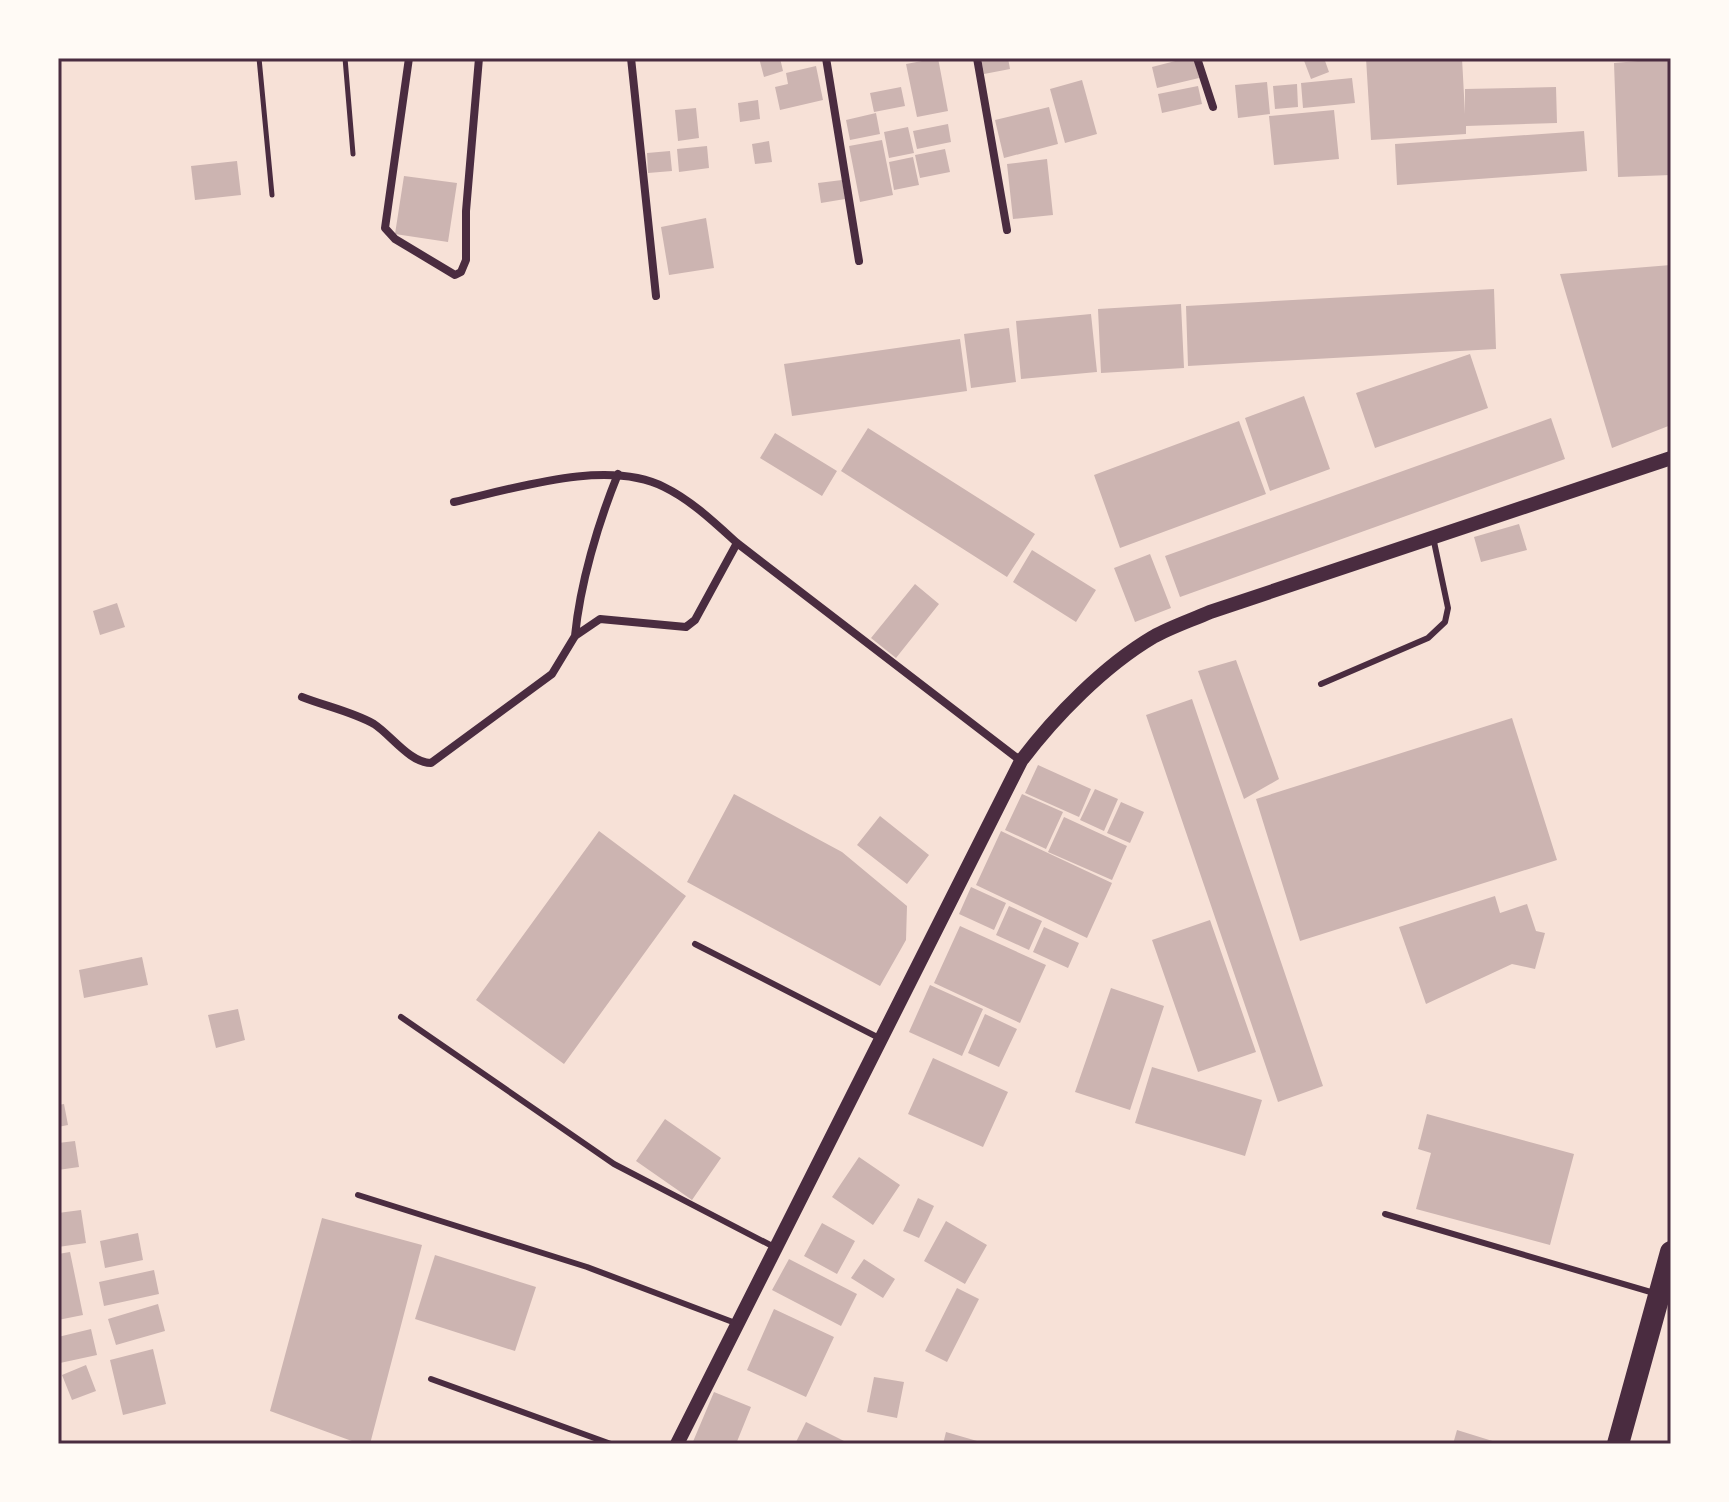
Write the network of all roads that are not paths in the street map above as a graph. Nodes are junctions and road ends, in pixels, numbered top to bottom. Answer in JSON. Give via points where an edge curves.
{"nodes":[{"id":1,"x":409,"y":58,"type":"edge"},
{"id":2,"x":479,"y":58,"type":"edge"},
{"id":3,"x":631,"y":58,"type":"edge"},
{"id":4,"x":826,"y":58,"type":"edge"},
{"id":5,"x":977,"y":58,"type":"edge"},
{"id":6,"x":1197,"y":58,"type":"edge"},
{"id":7,"x":1213,"y":107,"type":"dead end"},
{"id":8,"x":1007,"y":230,"type":"dead end"},
{"id":9,"x":859,"y":261,"type":"dead end"},
{"id":10,"x":656,"y":296,"type":"dead end"},
{"id":11,"x":1671,"y":458,"type":"edge"},
{"id":12,"x":618,"y":474,"type":"junction"},
{"id":13,"x":454,"y":502,"type":"dead end"},
{"id":14,"x":1433,"y":537,"type":"junction"},
{"id":15,"x":737,"y":543,"type":"junction"},
{"id":16,"x":575,"y":636,"type":"junction"},
{"id":17,"x":1321,"y":684,"type":"dead end"},
{"id":18,"x":302,"y":697,"type":"dead end"},
{"id":19,"x":1021,"y":761,"type":"junction"},
{"id":20,"x":695,"y":944,"type":"dead end"},
{"id":21,"x":401,"y":1017,"type":"dead end"},
{"id":22,"x":881,"y":1039,"type":"junction"},
{"id":23,"x":358,"y":1195,"type":"dead end"},
{"id":24,"x":1385,"y":1214,"type":"dead end"},
{"id":25,"x":776,"y":1248,"type":"junction"},
{"id":26,"x":1671,"y":1252,"type":"edge"},
{"id":27,"x":1660,"y":1294,"type":"junction"},
{"id":28,"x":738,"y":1324,"type":"junction"},
{"id":29,"x":431,"y":1379,"type":"dead end"},
{"id":30,"x":611,"y":1444,"type":"edge"},
{"id":31,"x":677,"y":1444,"type":"edge"},
{"id":32,"x":1618,"y":1444,"type":"edge"}],
"edges":[{"from":1,"to":2,"type":"street","via":[[385,228],[455,275],[464,267]]},
{"from":3,"to":10,"type":"street"},
{"from":4,"to":9,"type":"street"},
{"from":5,"to":8,"type":"street"},
{"from":6,"to":7,"type":"street"},
{"from":11,"to":14,"type":"street"},
{"from":12,"to":13,"type":"street","via":[[570,477]]},
{"from":12,"to":15,"type":"street","via":[[663,486]]},
{"from":12,"to":16,"type":"street","via":[[604,507]]},
{"from":14,"to":17,"type":"lane","via":[[1448,608],[1445,622],[1428,638]]},
{"from":14,"to":19,"type":"street","via":[[1210,612],[1153,638],[1097,680]]},
{"from":15,"to":16,"type":"street","via":[[695,620],[686,627],[600,619]]},
{"from":15,"to":19,"type":"street"},
{"from":16,"to":18,"type":"street","via":[[552,674],[431,763],[373,724]]},
{"from":19,"to":22,"type":"street"},
{"from":20,"to":22,"type":"lane"},
{"from":21,"to":25,"type":"lane","via":[[614,1164]]},
{"from":22,"to":25,"type":"street"},
{"from":23,"to":28,"type":"lane","via":[[587,1267]]},
{"from":24,"to":27,"type":"lane"},
{"from":25,"to":28,"type":"street"},
{"from":26,"to":27,"type":"highway"},
{"from":27,"to":32,"type":"highway"},
{"from":28,"to":31,"type":"street"},
{"from":29,"to":30,"type":"lane"}]}
